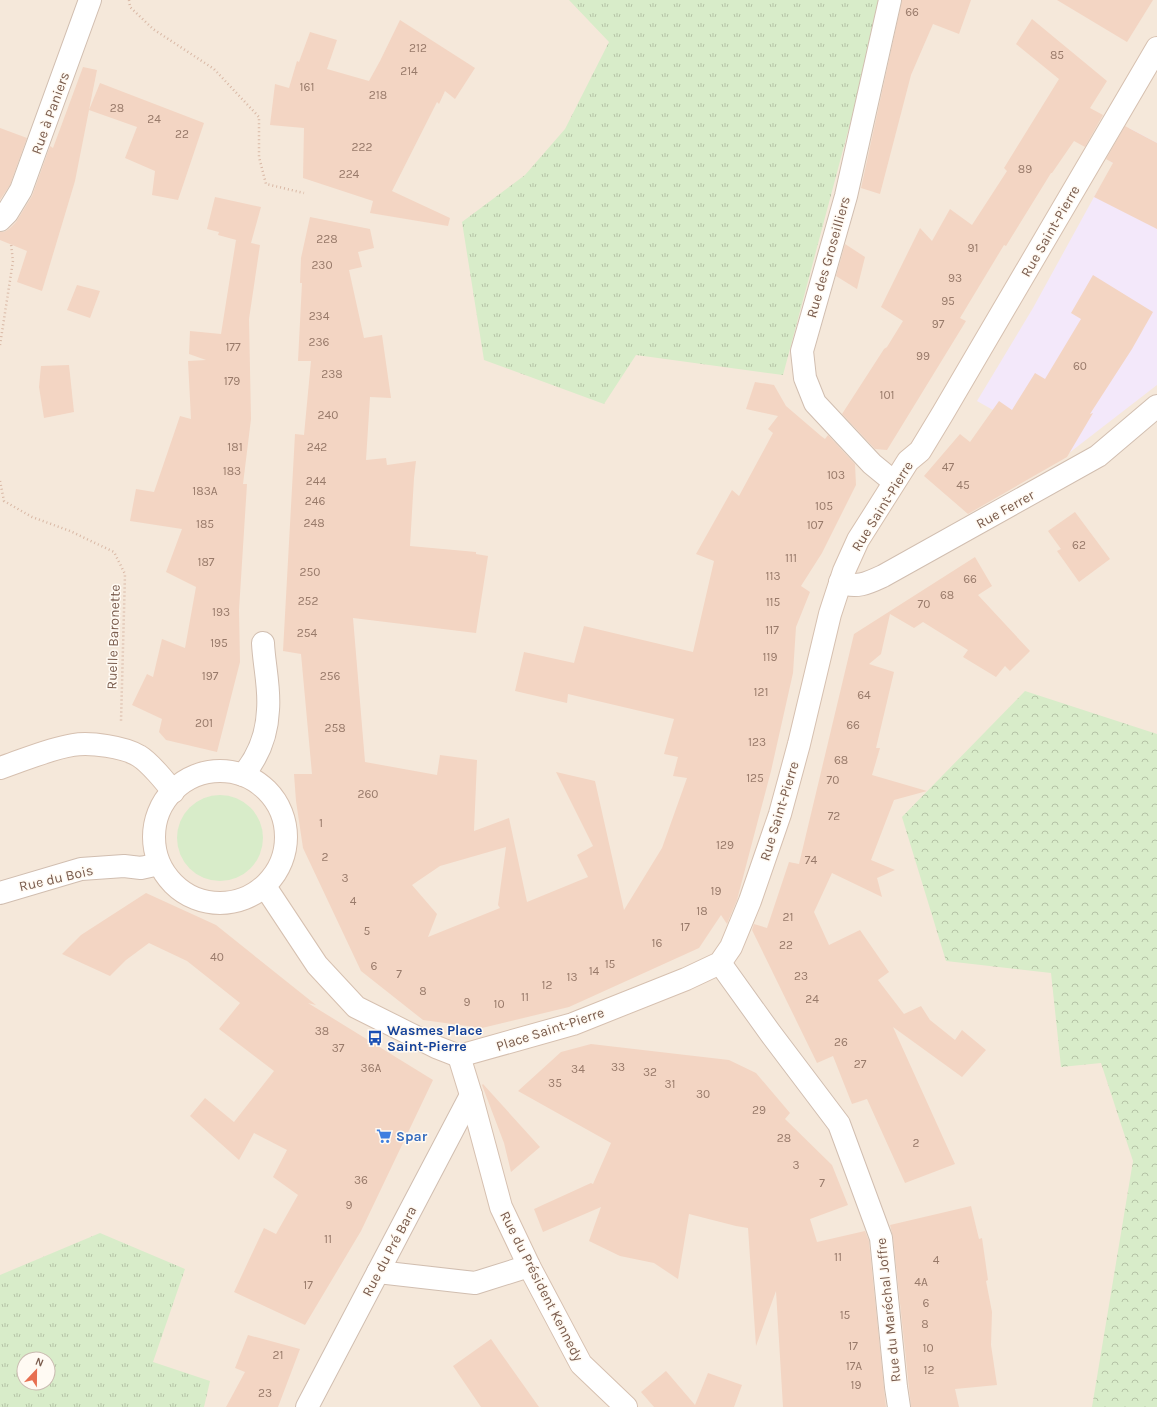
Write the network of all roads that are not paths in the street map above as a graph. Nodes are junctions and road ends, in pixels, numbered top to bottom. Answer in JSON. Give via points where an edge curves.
{"nodes":[{"id":1,"x":90,"y":0,"type":"edge"},
{"id":2,"x":890,"y":0,"type":"edge"},
{"id":3,"x":1157,"y":48,"type":"edge"},
{"id":4,"x":3,"y":216,"type":"edge"},
{"id":5,"x":1157,"y":406,"type":"edge"},
{"id":6,"x":894,"y":482,"type":"junction"},
{"id":7,"x":840,"y":582,"type":"junction"},
{"id":8,"x":263,"y":643,"type":"dead end"},
{"id":9,"x":0,"y":768,"type":"edge"},
{"id":10,"x":243,"y":775,"type":"junction"},
{"id":11,"x":173,"y":792,"type":"junction"},
{"id":12,"x":159,"y":864,"type":"junction"},
{"id":13,"x":266,"y":888,"type":"junction"},
{"id":14,"x":0,"y":893,"type":"edge"},
{"id":15,"x":720,"y":963,"type":"junction"},
{"id":16,"x":459,"y":1056,"type":"junction"},
{"id":17,"x":471,"y":1095,"type":"junction"},
{"id":18,"x":529,"y":1266,"type":"junction"},
{"id":19,"x":378,"y":1272,"type":"junction"},
{"id":20,"x":307,"y":1407,"type":"edge"},
{"id":21,"x":626,"y":1407,"type":"edge"},
{"id":22,"x":899,"y":1407,"type":"edge"}],
"edges":[{"from":1,"to":4,"type":"street","name":"Rue à Paniers","via":[[21,190]]},
{"from":2,"to":6,"type":"street","name":"Rue des Groseilliers","via":[[846,196],[802,351],[805,378],[815,403],[872,464]]},
{"from":3,"to":6,"type":"street","name":"Rue Saint-Pierre","via":[[920,451],[908,461]]},
{"from":5,"to":7,"type":"street","name":"Rue Ferrer","via":[[1098,456],[962,533],[877,579],[854,586]]},
{"from":6,"to":7,"type":"street","name":"Rue Saint-Pierre","via":[[858,540]]},
{"from":7,"to":15,"type":"street","name":"Rue Saint-Pierre","via":[[822,641],[780,814],[750,902],[731,946]]},
{"from":8,"to":10,"type":"street","via":[[268,710],[260,749]]},
{"from":9,"to":11,"type":"street","via":[[75,745],[120,748],[140,756]]},
{"from":10,"to":11,"type":"street","via":[[223,771],[203,773],[184,782]]},
{"from":10,"to":13,"type":"street","via":[[262,786],[278,804],[286,827],[285,850]]},
{"from":11,"to":12,"type":"street","via":[[161,809],[156,825],[154,841]]},
{"from":12,"to":13,"type":"street","via":[[176,886],[191,896],[208,902],[227,903]]},
{"from":12,"to":14,"type":"street","name":"Rue du Bois","via":[[140,868],[124,866],[80,869]]},
{"from":13,"to":16,"type":"street","via":[[317,966],[356,1007]]},
{"from":15,"to":16,"type":"street","name":"Place Saint-Pierre","via":[[573,1024]]},
{"from":15,"to":22,"type":"street","name":"Rue du Maréchal Joffre","via":[[839,1124],[882,1238]]},
{"from":16,"to":17,"type":"street","name":"Rue du Président Kennedy"},
{"from":17,"to":18,"type":"street","name":"Rue du Président Kennedy","via":[[501,1207]]},
{"from":17,"to":19,"type":"street","name":"Rue du Pré Bara"},
{"from":18,"to":19,"type":"street","via":[[475,1282]]},
{"from":18,"to":21,"type":"street","name":"Rue du Président Kennedy","via":[[581,1364]]},
{"from":19,"to":20,"type":"street","name":"Rue du Pré Bara"}]}
